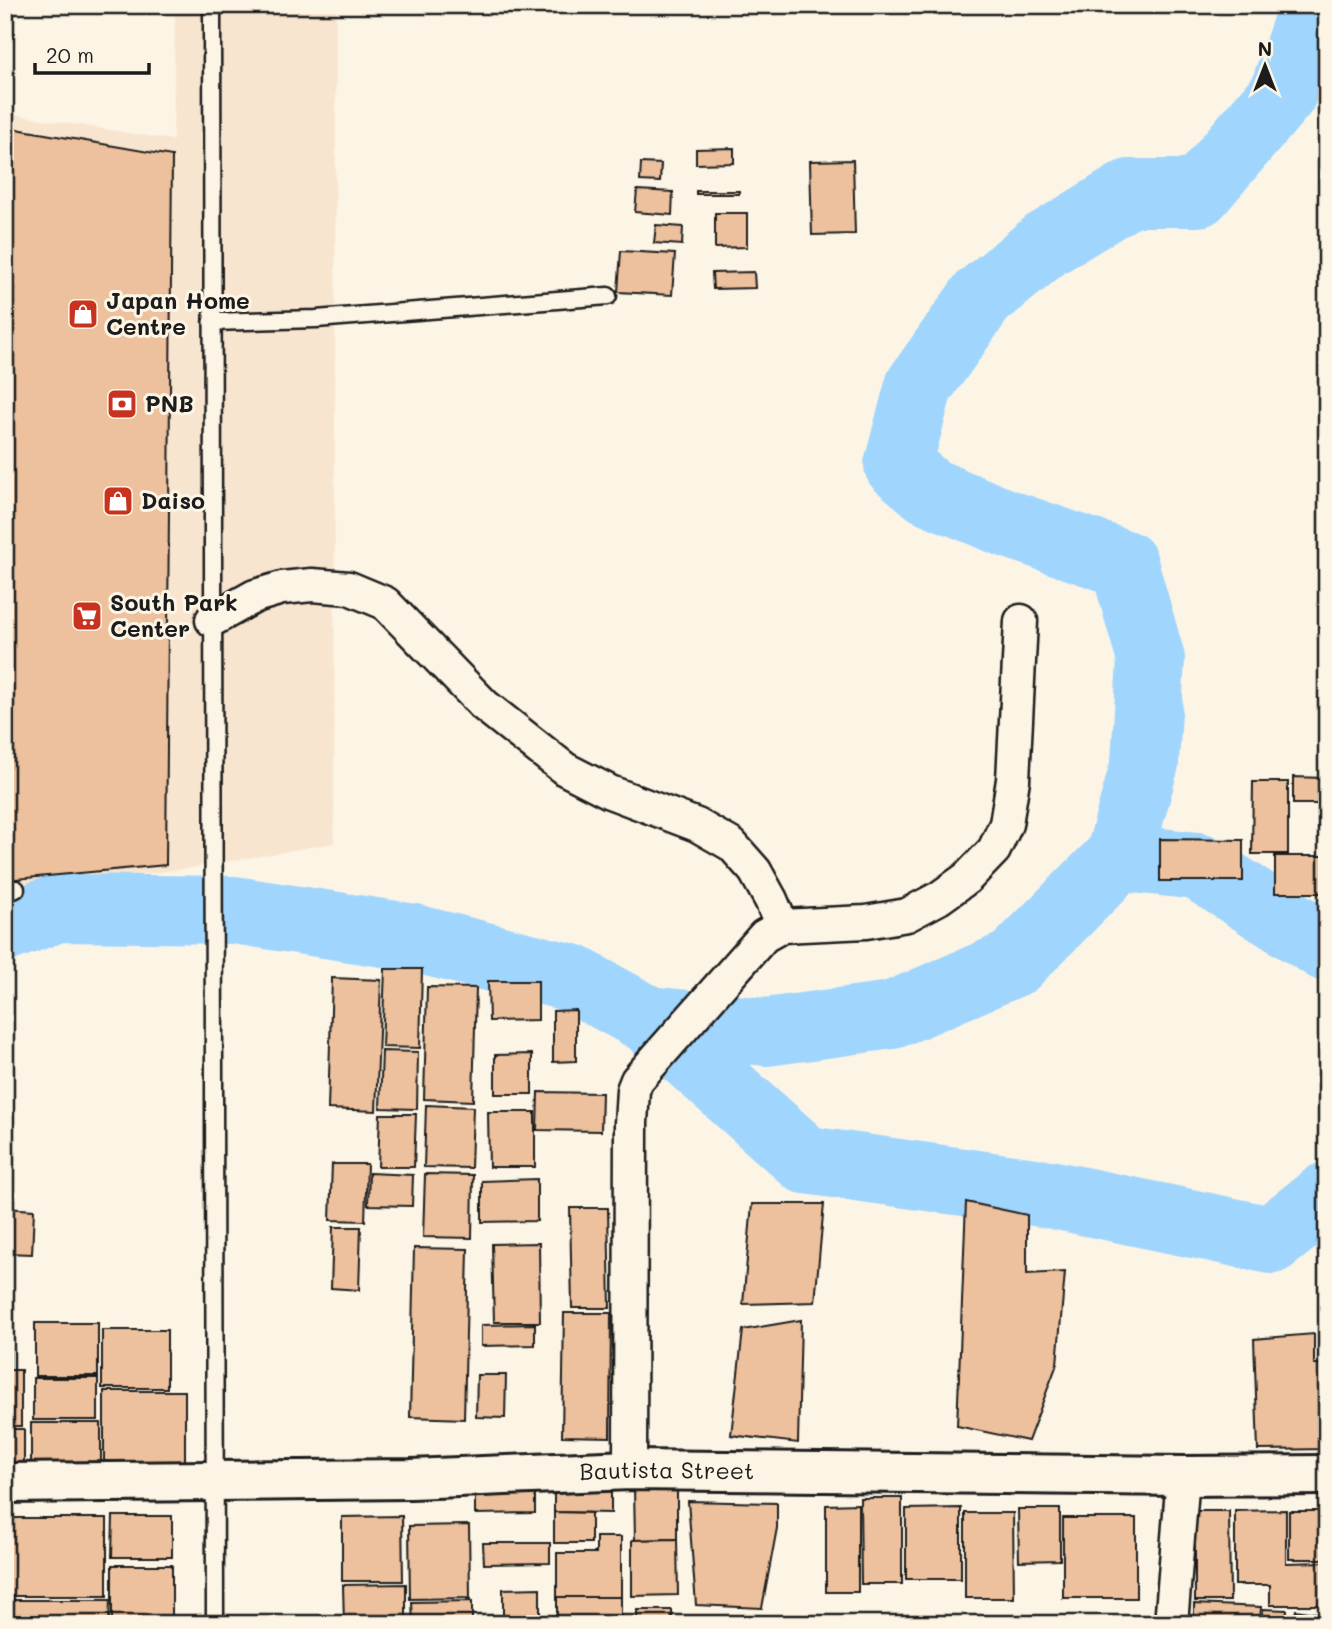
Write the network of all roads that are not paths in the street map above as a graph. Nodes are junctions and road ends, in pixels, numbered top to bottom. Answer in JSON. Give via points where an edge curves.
{"nodes":[{"id":1,"x":212,"y":5,"type":"edge"},
{"id":2,"x":608,"y":296,"type":"dead end"},
{"id":3,"x":212,"y":322,"type":"junction"},
{"id":4,"x":212,"y":620,"type":"junction"},
{"id":5,"x":1021,"y":621,"type":"dead end"},
{"id":6,"x":782,"y":926,"type":"junction"},
{"id":7,"x":631,"y":1470,"type":"junction"},
{"id":8,"x":1327,"y":1475,"type":"edge"},
{"id":9,"x":1183,"y":1476,"type":"junction"},
{"id":10,"x":216,"y":1482,"type":"junction"},
{"id":11,"x":5,"y":1483,"type":"edge"},
{"id":12,"x":215,"y":1624,"type":"edge"},
{"id":13,"x":1171,"y":1624,"type":"edge"}],
"edges":[{"from":1,"to":3,"type":"lane"},
{"from":2,"to":3,"type":"lane"},
{"from":3,"to":4,"type":"lane"},
{"from":4,"to":6,"type":"street","via":[[255,596],[312,585],[349,588],[385,603],[484,705],[565,769],[610,792],[697,825],[732,845],[755,871]]},
{"from":4,"to":10,"type":"lane"},
{"from":5,"to":6,"type":"street","via":[[1013,780],[1006,824],[994,850],[967,878],[907,915]]},
{"from":6,"to":7,"type":"street","via":[[764,936],[633,1090]]},
{"from":7,"to":9,"type":"street","name":"Bautista Street"},
{"from":7,"to":10,"type":"street","name":"Bautista Street"},
{"from":8,"to":9,"type":"street","name":"Bautista Street"},
{"from":9,"to":13,"type":"street"},
{"from":10,"to":11,"type":"street","name":"Bautista Street"},
{"from":10,"to":12,"type":"lane"}]}
